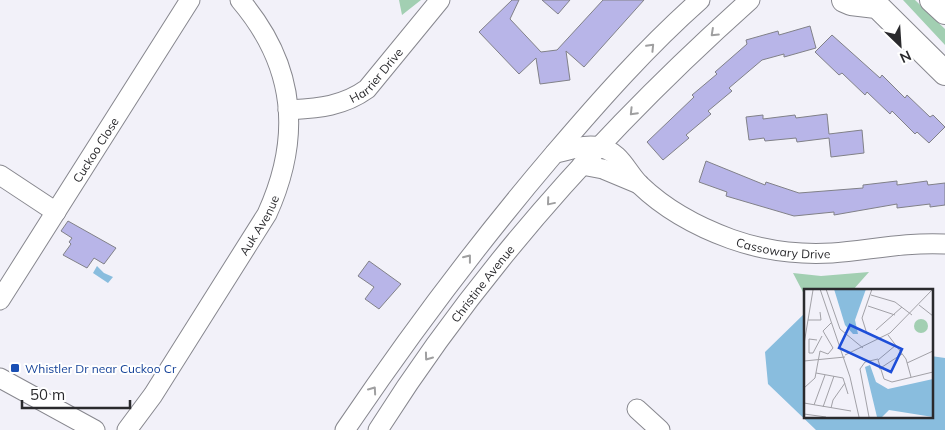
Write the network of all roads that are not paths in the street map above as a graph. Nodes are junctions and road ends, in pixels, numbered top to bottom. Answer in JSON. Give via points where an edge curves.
{"nodes":[{"id":1,"x":190,"y":0,"type":"edge"},
{"id":2,"x":240,"y":0,"type":"edge"},
{"id":3,"x":440,"y":0,"type":"edge"},
{"id":4,"x":700,"y":0,"type":"edge"},
{"id":5,"x":750,"y":0,"type":"edge"},
{"id":6,"x":844,"y":0,"type":"edge"},
{"id":7,"x":932,"y":0,"type":"edge"},
{"id":8,"x":873,"y":3,"type":"edge"},
{"id":9,"x":945,"y":12,"type":"edge"},
{"id":10,"x":945,"y":73,"type":"edge"},
{"id":11,"x":288,"y":110,"type":"junction"},
{"id":12,"x":599,"y":147,"type":"junction"},
{"id":13,"x":555,"y":153,"type":"junction"},
{"id":14,"x":582,"y":165,"type":"junction"},
{"id":15,"x":0,"y":175,"type":"edge"},
{"id":16,"x":639,"y":184,"type":"junction"},
{"id":17,"x":56,"y":212,"type":"junction"},
{"id":18,"x":945,"y":244,"type":"edge"},
{"id":19,"x":485,"y":280,"type":"junction"},
{"id":20,"x":0,"y":300,"type":"edge"},
{"id":21,"x":424,"y":315,"type":"junction"},
{"id":22,"x":0,"y":378,"type":"edge"},
{"id":23,"x":637,"y":409,"type":"dead end"},
{"id":24,"x":95,"y":430,"type":"edge"},
{"id":25,"x":127,"y":430,"type":"edge"},
{"id":26,"x":346,"y":430,"type":"edge"},
{"id":27,"x":378,"y":430,"type":"edge"},
{"id":28,"x":660,"y":430,"type":"edge"}],
"edges":[{"from":1,"to":17,"type":"street","name":"Cuckoo Close"},
{"from":2,"to":11,"type":"street","name":"Auk Avenue","via":[[257,21],[277,59]]},
{"from":3,"to":11,"type":"street","name":"Harrier Drive","via":[[379,76],[360,94],[336,105]]},
{"from":13,"to":4,"type":"street","one_way":true,"via":[[636,63]]},
{"from":5,"to":12,"type":"street","name":"Christine Avenue","one_way":true,"via":[[672,72]]},
{"from":6,"to":8,"type":"main road"},
{"from":7,"to":9,"type":"main road"},
{"from":8,"to":10,"type":"main road"},
{"from":11,"to":25,"type":"street","name":"Auk Avenue","via":[[286,164],[267,214],[153,395]]},
{"from":12,"to":13,"type":"street"},
{"from":12,"to":14,"type":"street","name":"Christine Avenue"},
{"from":12,"to":16,"type":"street","name":"Cassowary Drive","via":[[622,160]]},
{"from":21,"to":13,"type":"street","one_way":true},
{"from":14,"to":16,"type":"street","name":"Cassowary Drive","via":[[603,169]]},
{"from":14,"to":19,"type":"street","name":"Christine Avenue","one_way":true},
{"from":15,"to":17,"type":"street"},
{"from":16,"to":18,"type":"street","name":"Cassowary Drive","via":[[683,216],[722,235],[756,246],[790,252],[829,253],[904,244]]},
{"from":17,"to":20,"type":"street","name":"Cuckoo Close"},
{"from":19,"to":21,"type":"street","via":[[462,296],[436,326],[432,328],[426,324]]},
{"from":19,"to":27,"type":"street","name":"Christine Avenue","one_way":true},
{"from":26,"to":21,"type":"street","one_way":true},
{"from":22,"to":24,"type":"street"},
{"from":23,"to":28,"type":"street"}]}
